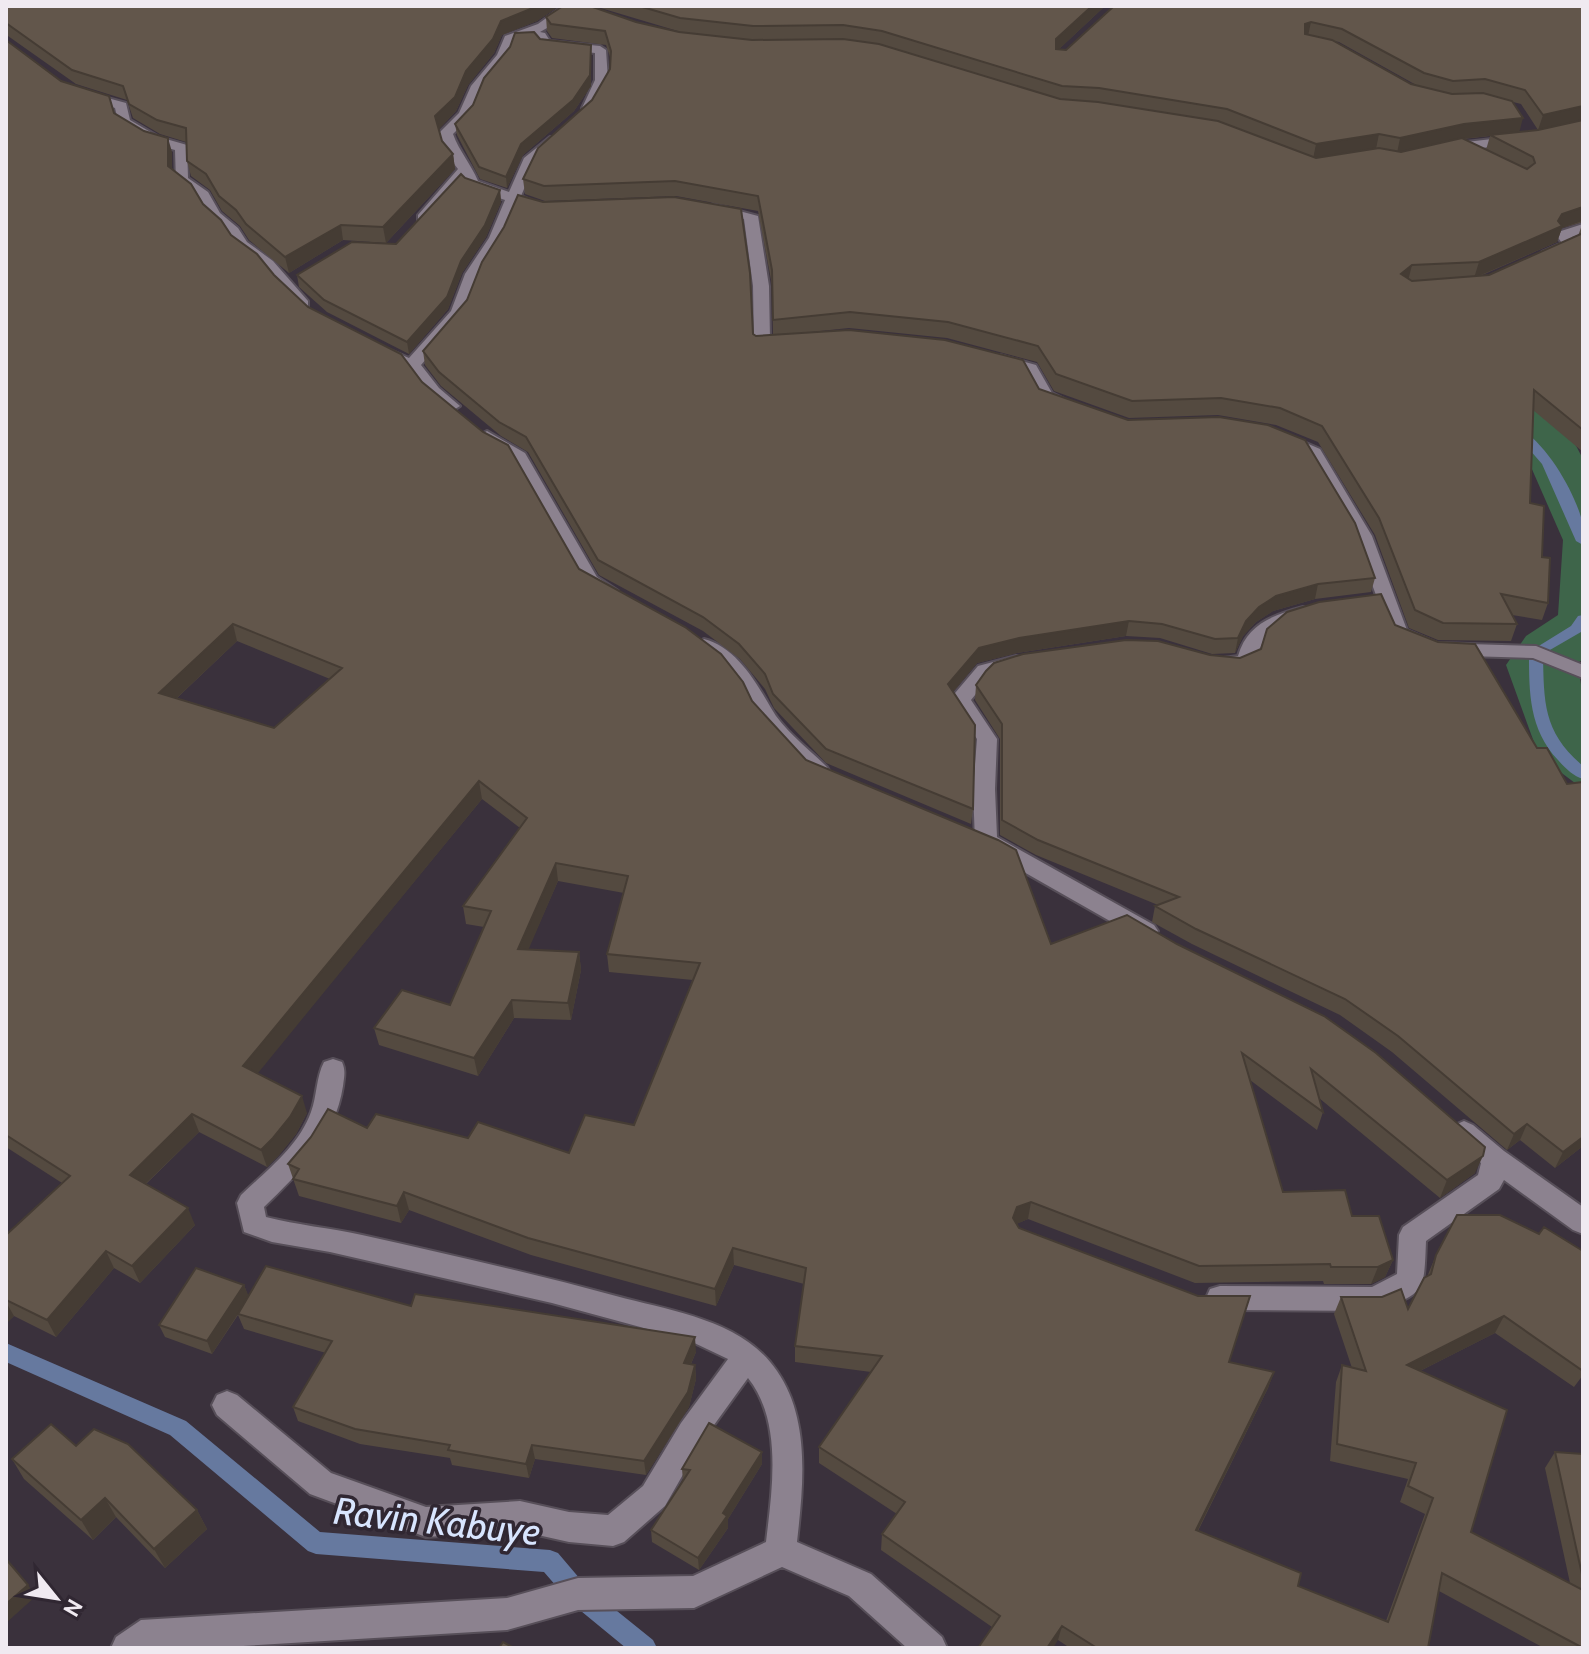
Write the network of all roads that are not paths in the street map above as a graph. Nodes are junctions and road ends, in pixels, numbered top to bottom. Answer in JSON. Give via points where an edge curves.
{"nodes":[{"id":1,"x":575,"y":7,"type":"edge"},
{"id":2,"x":523,"y":36,"type":"junction"},
{"id":3,"x":60,"y":81,"type":"edge"},
{"id":4,"x":1527,"y":129,"type":"edge"},
{"id":5,"x":1460,"y":146,"type":"junction"},
{"id":6,"x":1435,"y":151,"type":"edge"},
{"id":7,"x":1485,"y":158,"type":"edge"},
{"id":8,"x":466,"y":169,"type":"junction"},
{"id":9,"x":512,"y":197,"type":"junction"},
{"id":10,"x":702,"y":206,"type":"edge"},
{"id":11,"x":557,"y":207,"type":"edge"},
{"id":12,"x":1583,"y":228,"type":"edge"},
{"id":13,"x":408,"y":233,"type":"edge"},
{"id":14,"x":1537,"y":259,"type":"edge"},
{"id":15,"x":319,"y":318,"type":"edge"},
{"id":16,"x":806,"y":340,"type":"edge"},
{"id":17,"x":363,"y":343,"type":"edge"},
{"id":18,"x":988,"y":357,"type":"edge"},
{"id":19,"x":412,"y":365,"type":"junction"},
{"id":20,"x":1086,"y":411,"type":"edge"},
{"id":21,"x":1270,"y":432,"type":"edge"},
{"id":22,"x":1387,"y":600,"type":"junction"},
{"id":23,"x":629,"y":602,"type":"edge"},
{"id":24,"x":1359,"y":602,"type":"edge"},
{"id":25,"x":1316,"y":609,"type":"edge"},
{"id":26,"x":682,"y":631,"type":"edge"},
{"id":27,"x":1030,"y":660,"type":"edge"},
{"id":28,"x":1196,"y":660,"type":"edge"},
{"id":29,"x":1583,"y":672,"type":"edge"},
{"id":30,"x":844,"y":783,"type":"edge"},
{"id":31,"x":1169,"y":945,"type":"edge"},
{"id":32,"x":333,"y":1069,"type":"dead end"},
{"id":33,"x":1449,"y":1120,"type":"edge"},
{"id":34,"x":1495,"y":1159,"type":"junction"},
{"id":35,"x":1583,"y":1222,"type":"edge"},
{"id":36,"x":1194,"y":1298,"type":"edge"},
{"id":37,"x":747,"y":1356,"type":"junction"},
{"id":38,"x":227,"y":1405,"type":"dead end"},
{"id":39,"x":781,"y":1551,"type":"junction"},
{"id":40,"x":127,"y":1648,"type":"edge"},
{"id":41,"x":931,"y":1648,"type":"edge"}],
"edges":[{"from":1,"to":2,"type":"street"},
{"from":2,"to":8,"type":"street","via":[[509,39],[503,56],[477,86],[465,115],[446,133]]},
{"from":2,"to":9,"type":"street","via":[[541,36],[545,44],[565,48],[600,50],[604,66],[600,93],[529,161]]},
{"from":3,"to":15,"type":"street","via":[[71,90],[121,106],[124,122],[154,140],[182,148],[181,179],[203,195],[241,245],[290,282]]},
{"from":4,"to":5,"type":"street","via":[[1533,138]]},
{"from":5,"to":6,"type":"street"},
{"from":5,"to":7,"type":"street"},
{"from":8,"to":9,"type":"street","via":[[472,184]]},
{"from":8,"to":13,"type":"street"},
{"from":9,"to":11,"type":"street"},
{"from":9,"to":19,"type":"street","via":[[458,312]]},
{"from":10,"to":16,"type":"street","via":[[751,216],[762,344]]},
{"from":12,"to":14,"type":"street","via":[[1563,235],[1571,244]]},
{"from":17,"to":19,"type":"street"},
{"from":18,"to":20,"type":"street","via":[[1030,368],[1045,396]]},
{"from":19,"to":23,"type":"street","via":[[433,392],[519,457],[590,581]]},
{"from":21,"to":22,"type":"street","via":[[1311,449],[1363,536]]},
{"from":22,"to":24,"type":"street"},
{"from":22,"to":29,"type":"street","via":[[1399,634],[1434,649],[1536,652]]},
{"from":25,"to":28,"type":"street","via":[[1271,623],[1251,640],[1246,662]]},
{"from":26,"to":30,"type":"street","via":[[731,665],[762,712],[816,771]]},
{"from":27,"to":31,"type":"street","via":[[985,670],[960,699],[987,739],[979,838]]},
{"from":32,"to":37,"type":"street","via":[[330,1102],[306,1151],[250,1203],[254,1224],[540,1286],[663,1321]]},
{"from":33,"to":34,"type":"street"},
{"from":34,"to":35,"type":"street"},
{"from":34,"to":36,"type":"street","via":[[1490,1181],[1413,1235],[1411,1281],[1375,1299]]},
{"from":37,"to":38,"type":"street","via":[[691,1433],[654,1496],[613,1531],[520,1516],[426,1522],[321,1484]]},
{"from":37,"to":39,"type":"street","via":[[772,1388],[783,1428],[786,1496]]},
{"from":39,"to":40,"type":"street","via":[[694,1592],[578,1594],[507,1614],[141,1636]]},
{"from":39,"to":41,"type":"street","via":[[860,1585]]}]}
